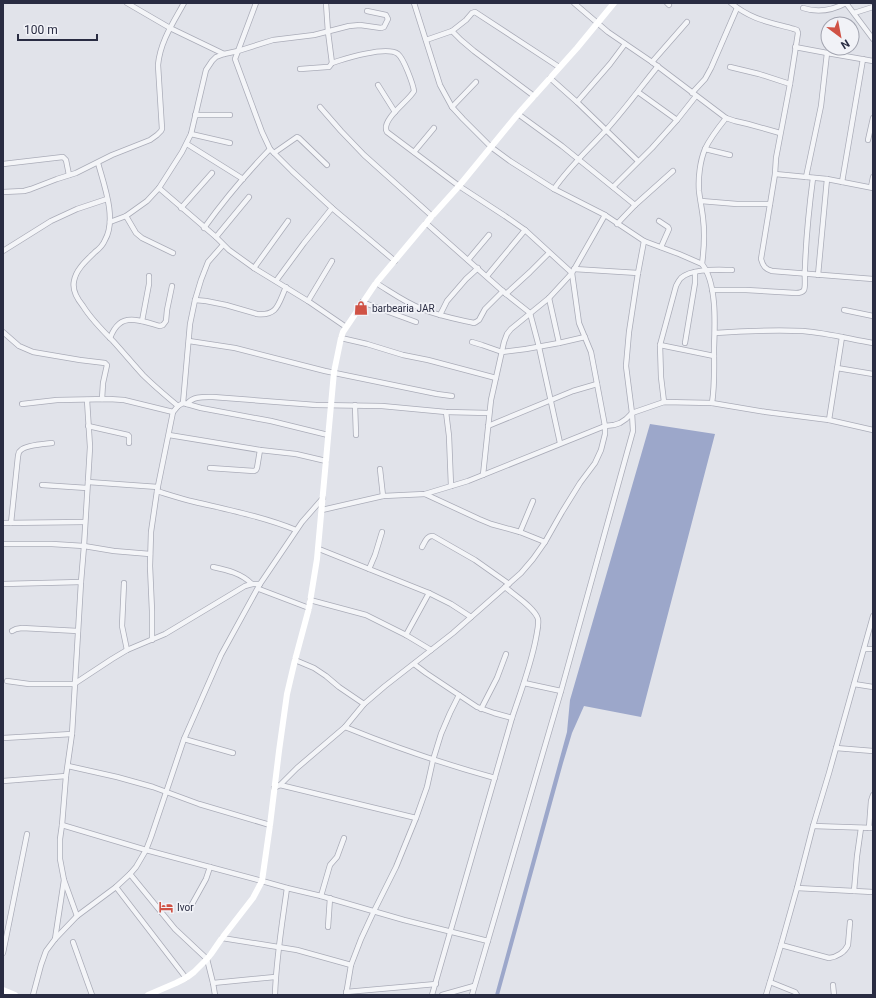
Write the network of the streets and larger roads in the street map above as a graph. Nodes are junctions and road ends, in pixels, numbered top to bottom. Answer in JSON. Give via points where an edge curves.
{"nodes":[{"id":1,"x":126,"y":3,"type":"edge"},
{"id":2,"x":184,"y":3,"type":"edge"},
{"id":3,"x":256,"y":3,"type":"edge"},
{"id":4,"x":326,"y":3,"type":"edge"},
{"id":5,"x":414,"y":3,"type":"edge"},
{"id":6,"x":574,"y":3,"type":"edge"},
{"id":7,"x":614,"y":3,"type":"edge"},
{"id":8,"x":731,"y":3,"type":"edge"},
{"id":9,"x":873,"y":7,"type":"edge"},
{"id":10,"x":737,"y":8,"type":"junction"},
{"id":11,"x":803,"y":8,"type":"dead end"},
{"id":12,"x":367,"y":11,"type":"dead end"},
{"id":13,"x":854,"y":13,"type":"junction"},
{"id":14,"x":687,"y":22,"type":"dead end"},
{"id":15,"x":597,"y":24,"type":"junction"},
{"id":16,"x":170,"y":28,"type":"junction"},
{"id":17,"x":328,"y":32,"type":"junction"},
{"id":18,"x":452,"y":32,"type":"junction"},
{"id":19,"x":873,"y":39,"type":"edge"},
{"id":20,"x":426,"y":40,"type":"junction"},
{"id":21,"x":625,"y":44,"type":"junction"},
{"id":22,"x":795,"y":47,"type":"junction"},
{"id":23,"x":238,"y":51,"type":"junction"},
{"id":24,"x":820,"y":52,"type":"edge"},
{"id":25,"x":224,"y":54,"type":"junction"},
{"id":26,"x":827,"y":56,"type":"edge"},
{"id":27,"x":845,"y":56,"type":"edge"},
{"id":28,"x":863,"y":59,"type":"junction"},
{"id":29,"x":873,"y":60,"type":"edge"},
{"id":30,"x":652,"y":62,"type":"junction"},
{"id":31,"x":332,"y":63,"type":"junction"},
{"id":32,"x":658,"y":66,"type":"junction"},
{"id":33,"x":559,"y":67,"type":"junction"},
{"id":34,"x":730,"y":67,"type":"dead end"},
{"id":35,"x":300,"y":70,"type":"dead end"},
{"id":36,"x":550,"y":78,"type":"junction"},
{"id":37,"x":476,"y":82,"type":"dead end"},
{"id":38,"x":790,"y":84,"type":"junction"},
{"id":39,"x":378,"y":85,"type":"dead end"},
{"id":40,"x":638,"y":92,"type":"junction"},
{"id":41,"x":694,"y":94,"type":"junction"},
{"id":42,"x":534,"y":96,"type":"junction"},
{"id":43,"x":577,"y":102,"type":"junction"},
{"id":44,"x":320,"y":107,"type":"dead end"},
{"id":45,"x":452,"y":107,"type":"junction"},
{"id":46,"x":395,"y":112,"type":"junction"},
{"id":47,"x":518,"y":114,"type":"junction"},
{"id":48,"x":195,"y":115,"type":"junction"},
{"id":49,"x":230,"y":115,"type":"dead end"},
{"id":50,"x":726,"y":118,"type":"junction"},
{"id":51,"x":873,"y":118,"type":"edge"},
{"id":52,"x":677,"y":120,"type":"junction"},
{"id":53,"x":434,"y":128,"type":"dead end"},
{"id":54,"x":606,"y":130,"type":"junction"},
{"id":55,"x":191,"y":134,"type":"junction"},
{"id":56,"x":780,"y":134,"type":"junction"},
{"id":57,"x":868,"y":140,"type":"dead end"},
{"id":58,"x":230,"y":143,"type":"dead end"},
{"id":59,"x":187,"y":144,"type":"junction"},
{"id":60,"x":490,"y":147,"type":"junction"},
{"id":61,"x":270,"y":149,"type":"junction"},
{"id":62,"x":705,"y":149,"type":"junction"},
{"id":63,"x":414,"y":152,"type":"junction"},
{"id":64,"x":274,"y":153,"type":"junction"},
{"id":65,"x":730,"y":155,"type":"dead end"},
{"id":66,"x":578,"y":159,"type":"junction"},
{"id":67,"x":638,"y":161,"type":"junction"},
{"id":68,"x":98,"y":163,"type":"junction"},
{"id":69,"x":3,"y":164,"type":"edge"},
{"id":70,"x":327,"y":166,"type":"dead end"},
{"id":71,"x":673,"y":171,"type":"dead end"},
{"id":72,"x":212,"y":173,"type":"dead end"},
{"id":73,"x":775,"y":174,"type":"junction"},
{"id":74,"x":70,"y":175,"type":"junction"},
{"id":75,"x":806,"y":177,"type":"junction"},
{"id":76,"x":873,"y":177,"type":"edge"},
{"id":77,"x":813,"y":178,"type":"junction"},
{"id":78,"x":243,"y":179,"type":"junction"},
{"id":79,"x":827,"y":179,"type":"junction"},
{"id":80,"x":842,"y":182,"type":"junction"},
{"id":81,"x":459,"y":186,"type":"junction"},
{"id":82,"x":613,"y":187,"type":"junction"},
{"id":83,"x":872,"y":187,"type":"edge"},
{"id":84,"x":159,"y":188,"type":"junction"},
{"id":85,"x":554,"y":190,"type":"junction"},
{"id":86,"x":3,"y":192,"type":"edge"},
{"id":87,"x":249,"y":197,"type":"dead end"},
{"id":88,"x":108,"y":199,"type":"junction"},
{"id":89,"x":701,"y":201,"type":"junction"},
{"id":90,"x":770,"y":204,"type":"junction"},
{"id":91,"x":635,"y":205,"type":"junction"},
{"id":92,"x":181,"y":208,"type":"junction"},
{"id":93,"x":332,"y":208,"type":"junction"},
{"id":94,"x":605,"y":215,"type":"junction"},
{"id":95,"x":126,"y":216,"type":"junction"},
{"id":96,"x":432,"y":216,"type":"junction"},
{"id":97,"x":288,"y":221,"type":"dead end"},
{"id":98,"x":659,"y":221,"type":"dead end"},
{"id":99,"x":110,"y":222,"type":"junction"},
{"id":100,"x":426,"y":223,"type":"junction"},
{"id":101,"x":617,"y":224,"type":"junction"},
{"id":102,"x":204,"y":228,"type":"junction"},
{"id":103,"x":525,"y":230,"type":"junction"},
{"id":104,"x":489,"y":235,"type":"dead end"},
{"id":105,"x":216,"y":237,"type":"junction"},
{"id":106,"x":644,"y":241,"type":"junction"},
{"id":107,"x":223,"y":245,"type":"junction"},
{"id":108,"x":661,"y":248,"type":"junction"},
{"id":109,"x":3,"y":251,"type":"edge"},
{"id":110,"x":173,"y":253,"type":"dead end"},
{"id":111,"x":549,"y":253,"type":"junction"},
{"id":112,"x":468,"y":260,"type":"junction"},
{"id":113,"x":332,"y":261,"type":"dead end"},
{"id":114,"x":395,"y":261,"type":"junction"},
{"id":115,"x":702,"y":264,"type":"junction"},
{"id":116,"x":254,"y":268,"type":"junction"},
{"id":117,"x":478,"y":268,"type":"junction"},
{"id":118,"x":732,"y":270,"type":"dead end"},
{"id":119,"x":573,"y":271,"type":"junction"},
{"id":120,"x":707,"y":271,"type":"junction"},
{"id":121,"x":695,"y":272,"type":"junction"},
{"id":122,"x":638,"y":273,"type":"junction"},
{"id":123,"x":804,"y":274,"type":"junction"},
{"id":124,"x":818,"y":275,"type":"junction"},
{"id":125,"x":149,"y":276,"type":"dead end"},
{"id":126,"x":487,"y":276,"type":"junction"},
{"id":127,"x":873,"y":279,"type":"edge"},
{"id":128,"x":276,"y":281,"type":"junction"},
{"id":129,"x":376,"y":283,"type":"junction"},
{"id":130,"x":172,"y":286,"type":"dead end"},
{"id":131,"x":286,"y":287,"type":"junction"},
{"id":132,"x":712,"y":290,"type":"junction"},
{"id":133,"x":504,"y":292,"type":"junction"},
{"id":134,"x":549,"y":298,"type":"junction"},
{"id":135,"x":195,"y":300,"type":"junction"},
{"id":136,"x":308,"y":301,"type":"junction"},
{"id":137,"x":362,"y":302,"type":"junction"},
{"id":138,"x":844,"y":310,"type":"dead end"},
{"id":139,"x":530,"y":313,"type":"junction"},
{"id":140,"x":440,"y":315,"type":"junction"},
{"id":141,"x":873,"y":316,"type":"edge"},
{"id":142,"x":142,"y":321,"type":"junction"},
{"id":143,"x":416,"y":322,"type":"dead end"},
{"id":144,"x":346,"y":327,"type":"junction"},
{"id":145,"x":3,"y":332,"type":"edge"},
{"id":146,"x":714,"y":333,"type":"junction"},
{"id":147,"x":584,"y":337,"type":"junction"},
{"id":148,"x":842,"y":337,"type":"junction"},
{"id":149,"x":110,"y":338,"type":"junction"},
{"id":150,"x":341,"y":338,"type":"junction"},
{"id":151,"x":189,"y":341,"type":"junction"},
{"id":152,"x":472,"y":342,"type":"dead end"},
{"id":153,"x":559,"y":343,"type":"junction"},
{"id":154,"x":685,"y":343,"type":"dead end"},
{"id":155,"x":873,"y":343,"type":"edge"},
{"id":156,"x":660,"y":345,"type":"junction"},
{"id":157,"x":539,"y":346,"type":"junction"},
{"id":158,"x":502,"y":352,"type":"junction"},
{"id":159,"x":714,"y":356,"type":"junction"},
{"id":160,"x":837,"y":368,"type":"junction"},
{"id":161,"x":334,"y":372,"type":"junction"},
{"id":162,"x":873,"y":374,"type":"edge"},
{"id":163,"x":496,"y":378,"type":"junction"},
{"id":164,"x":597,"y":384,"type":"junction"},
{"id":165,"x":452,"y":396,"type":"dead end"},
{"id":166,"x":102,"y":399,"type":"junction"},
{"id":167,"x":87,"y":400,"type":"junction"},
{"id":168,"x":551,"y":400,"type":"junction"},
{"id":169,"x":664,"y":402,"type":"junction"},
{"id":170,"x":185,"y":403,"type":"junction"},
{"id":171,"x":712,"y":403,"type":"junction"},
{"id":172,"x":22,"y":404,"type":"dead end"},
{"id":173,"x":355,"y":405,"type":"junction"},
{"id":174,"x":178,"y":406,"type":"junction"},
{"id":175,"x":331,"y":406,"type":"junction"},
{"id":176,"x":173,"y":412,"type":"junction"},
{"id":177,"x":446,"y":412,"type":"junction"},
{"id":178,"x":489,"y":413,"type":"junction"},
{"id":179,"x":632,"y":413,"type":"junction"},
{"id":180,"x":829,"y":420,"type":"junction"},
{"id":181,"x":88,"y":426,"type":"junction"},
{"id":182,"x":488,"y":426,"type":"junction"},
{"id":183,"x":605,"y":426,"type":"junction"},
{"id":184,"x":873,"y":430,"type":"edge"},
{"id":185,"x":169,"y":435,"type":"junction"},
{"id":186,"x":328,"y":435,"type":"junction"},
{"id":187,"x":356,"y":435,"type":"dead end"},
{"id":188,"x":52,"y":443,"type":"dead end"},
{"id":189,"x":129,"y":443,"type":"dead end"},
{"id":190,"x":560,"y":443,"type":"junction"},
{"id":191,"x":260,"y":450,"type":"junction"},
{"id":192,"x":326,"y":461,"type":"junction"},
{"id":193,"x":210,"y":468,"type":"dead end"},
{"id":194,"x":380,"y":469,"type":"dead end"},
{"id":195,"x":483,"y":475,"type":"junction"},
{"id":196,"x":88,"y":482,"type":"junction"},
{"id":197,"x":42,"y":485,"type":"dead end"},
{"id":198,"x":451,"y":486,"type":"junction"},
{"id":199,"x":87,"y":488,"type":"junction"},
{"id":200,"x":157,"y":489,"type":"junction"},
{"id":201,"x":424,"y":494,"type":"junction"},
{"id":202,"x":383,"y":496,"type":"junction"},
{"id":203,"x":323,"y":498,"type":"junction"},
{"id":204,"x":533,"y":501,"type":"dead end"},
{"id":205,"x":322,"y":510,"type":"junction"},
{"id":206,"x":85,"y":522,"type":"junction"},
{"id":207,"x":3,"y":523,"type":"edge"},
{"id":208,"x":11,"y":523,"type":"junction"},
{"id":209,"x":296,"y":530,"type":"junction"},
{"id":210,"x":382,"y":532,"type":"dead end"},
{"id":211,"x":520,"y":532,"type":"junction"},
{"id":212,"x":545,"y":542,"type":"junction"},
{"id":213,"x":3,"y":544,"type":"edge"},
{"id":214,"x":84,"y":546,"type":"junction"},
{"id":215,"x":422,"y":547,"type":"dead end"},
{"id":216,"x":319,"y":548,"type":"junction"},
{"id":217,"x":150,"y":554,"type":"junction"},
{"id":218,"x":213,"y":567,"type":"dead end"},
{"id":219,"x":369,"y":569,"type":"junction"},
{"id":220,"x":81,"y":582,"type":"junction"},
{"id":221,"x":124,"y":583,"type":"dead end"},
{"id":222,"x":3,"y":584,"type":"edge"},
{"id":223,"x":252,"y":584,"type":"junction"},
{"id":224,"x":510,"y":584,"type":"junction"},
{"id":225,"x":259,"y":586,"type":"junction"},
{"id":226,"x":505,"y":587,"type":"junction"},
{"id":227,"x":429,"y":593,"type":"junction"},
{"id":228,"x":310,"y":600,"type":"junction"},
{"id":229,"x":309,"y":608,"type":"junction"},
{"id":230,"x":873,"y":616,"type":"edge"},
{"id":231,"x":471,"y":617,"type":"junction"},
{"id":232,"x":12,"y":631,"type":"dead end"},
{"id":233,"x":78,"y":631,"type":"junction"},
{"id":234,"x":406,"y":635,"type":"junction"},
{"id":235,"x":152,"y":640,"type":"junction"},
{"id":236,"x":864,"y":648,"type":"junction"},
{"id":237,"x":873,"y":649,"type":"edge"},
{"id":238,"x":127,"y":650,"type":"junction"},
{"id":239,"x":431,"y":650,"type":"junction"},
{"id":240,"x":506,"y":654,"type":"dead end"},
{"id":241,"x":295,"y":660,"type":"junction"},
{"id":242,"x":414,"y":664,"type":"junction"},
{"id":243,"x":7,"y":681,"type":"dead end"},
{"id":244,"x":524,"y":683,"type":"junction"},
{"id":245,"x":74,"y":684,"type":"junction"},
{"id":246,"x":854,"y":684,"type":"junction"},
{"id":247,"x":873,"y":687,"type":"edge"},
{"id":248,"x":561,"y":691,"type":"junction"},
{"id":249,"x":459,"y":695,"type":"junction"},
{"id":250,"x":364,"y":704,"type":"junction"},
{"id":251,"x":481,"y":709,"type":"junction"},
{"id":252,"x":512,"y":718,"type":"junction"},
{"id":253,"x":345,"y":728,"type":"junction"},
{"id":254,"x":72,"y":734,"type":"junction"},
{"id":255,"x":3,"y":738,"type":"edge"},
{"id":256,"x":184,"y":739,"type":"junction"},
{"id":257,"x":836,"y":748,"type":"junction"},
{"id":258,"x":873,"y":751,"type":"edge"},
{"id":259,"x":233,"y":753,"type":"dead end"},
{"id":260,"x":433,"y":760,"type":"junction"},
{"id":261,"x":68,"y":766,"type":"junction"},
{"id":262,"x":66,"y":776,"type":"junction"},
{"id":263,"x":495,"y":778,"type":"junction"},
{"id":264,"x":3,"y":781,"type":"edge"},
{"id":265,"x":277,"y":787,"type":"junction"},
{"id":266,"x":166,"y":792,"type":"junction"},
{"id":267,"x":873,"y":795,"type":"edge"},
{"id":268,"x":416,"y":818,"type":"junction"},
{"id":269,"x":62,"y":825,"type":"junction"},
{"id":270,"x":270,"y":825,"type":"junction"},
{"id":271,"x":813,"y":826,"type":"junction"},
{"id":272,"x":861,"y":828,"type":"junction"},
{"id":273,"x":871,"y":828,"type":"edge"},
{"id":274,"x":27,"y":834,"type":"dead end"},
{"id":275,"x":344,"y":838,"type":"dead end"},
{"id":276,"x":146,"y":850,"type":"junction"},
{"id":277,"x":210,"y":867,"type":"junction"},
{"id":278,"x":130,"y":874,"type":"junction"},
{"id":279,"x":64,"y":880,"type":"junction"},
{"id":280,"x":262,"y":881,"type":"junction"},
{"id":281,"x":116,"y":887,"type":"junction"},
{"id":282,"x":287,"y":888,"type":"junction"},
{"id":283,"x":797,"y":888,"type":"junction"},
{"id":284,"x":854,"y":891,"type":"junction"},
{"id":285,"x":873,"y":892,"type":"edge"},
{"id":286,"x":321,"y":896,"type":"junction"},
{"id":287,"x":330,"y":898,"type":"junction"},
{"id":288,"x":191,"y":906,"type":"dead end"},
{"id":289,"x":374,"y":911,"type":"junction"},
{"id":290,"x":77,"y":916,"type":"junction"},
{"id":291,"x":850,"y":922,"type":"dead end"},
{"id":292,"x":328,"y":927,"type":"dead end"},
{"id":293,"x":451,"y":931,"type":"junction"},
{"id":294,"x":55,"y":938,"type":"junction"},
{"id":295,"x":222,"y":938,"type":"junction"},
{"id":296,"x":488,"y":941,"type":"junction"},
{"id":297,"x":73,"y":942,"type":"dead end"},
{"id":298,"x":781,"y":945,"type":"junction"},
{"id":299,"x":278,"y":947,"type":"junction"},
{"id":300,"x":3,"y":953,"type":"edge"},
{"id":301,"x":207,"y":959,"type":"junction"},
{"id":302,"x":351,"y":965,"type":"junction"},
{"id":303,"x":275,"y":977,"type":"junction"},
{"id":304,"x":186,"y":978,"type":"junction"},
{"id":305,"x":770,"y":982,"type":"junction"},
{"id":306,"x":213,"y":983,"type":"junction"},
{"id":307,"x":436,"y":984,"type":"junction"},
{"id":308,"x":833,"y":985,"type":"dead end"},
{"id":309,"x":474,"y":986,"type":"junction"},
{"id":310,"x":3,"y":990,"type":"edge"},
{"id":311,"x":346,"y":993,"type":"edge"},
{"id":312,"x":16,"y":995,"type":"edge"},
{"id":313,"x":33,"y":995,"type":"edge"},
{"id":314,"x":92,"y":995,"type":"edge"},
{"id":315,"x":148,"y":995,"type":"edge"},
{"id":316,"x":215,"y":995,"type":"edge"},
{"id":317,"x":274,"y":995,"type":"edge"},
{"id":318,"x":432,"y":995,"type":"edge"},
{"id":319,"x":442,"y":995,"type":"edge"},
{"id":320,"x":472,"y":995,"type":"edge"},
{"id":321,"x":766,"y":995,"type":"edge"},
{"id":322,"x":797,"y":995,"type":"edge"},
{"id":323,"x":834,"y":995,"type":"edge"}],
"edges":[{"from":1,"to":16,"type":"street"},
{"from":2,"to":16,"type":"street"},
{"from":3,"to":23,"type":"street"},
{"from":4,"to":17,"type":"street"},
{"from":5,"to":20,"type":"street"},
{"from":6,"to":15,"type":"street"},
{"from":7,"to":15,"type":"street"},
{"from":8,"to":10,"type":"street"},
{"from":9,"to":13,"type":"street"},
{"from":10,"to":22,"type":"street","via":[[763,21],[797,30]]},
{"from":10,"to":41,"type":"street","via":[[711,68]]},
{"from":11,"to":13,"type":"street","via":[[822,11],[846,3]]},
{"from":12,"to":17,"type":"street","via":[[386,15],[388,19],[384,27],[349,26]]},
{"from":13,"to":19,"type":"street"},
{"from":14,"to":30,"type":"street"},
{"from":15,"to":21,"type":"street"},
{"from":15,"to":33,"type":"street"},
{"from":16,"to":25,"type":"street"},
{"from":16,"to":68,"type":"street","via":[[162,45],[158,65],[161,131],[150,140]]},
{"from":17,"to":23,"type":"street","via":[[273,40]]},
{"from":17,"to":31,"type":"street"},
{"from":18,"to":20,"type":"street"},
{"from":18,"to":33,"type":"street","via":[[475,12]]},
{"from":18,"to":42,"type":"street","via":[[464,44]]},
{"from":20,"to":45,"type":"street","via":[[440,85]]},
{"from":21,"to":30,"type":"street"},
{"from":21,"to":43,"type":"street"},
{"from":22,"to":24,"type":"street"},
{"from":22,"to":38,"type":"street"},
{"from":23,"to":25,"type":"street"},
{"from":23,"to":61,"type":"street","via":[[235,63]]},
{"from":25,"to":48,"type":"street","via":[[216,57],[206,70]]},
{"from":26,"to":75,"type":"street","via":[[821,106]]},
{"from":27,"to":28,"type":"street"},
{"from":28,"to":29,"type":"street"},
{"from":28,"to":80,"type":"street"},
{"from":30,"to":32,"type":"street"},
{"from":31,"to":35,"type":"street","via":[[329,67]]},
{"from":31,"to":46,"type":"street","via":[[375,52],[394,52],[400,55],[414,91]]},
{"from":32,"to":40,"type":"street"},
{"from":32,"to":41,"type":"street"},
{"from":33,"to":36,"type":"street"},
{"from":34,"to":38,"type":"street"},
{"from":36,"to":42,"type":"street"},
{"from":36,"to":43,"type":"street"},
{"from":37,"to":45,"type":"street"},
{"from":38,"to":56,"type":"street"},
{"from":39,"to":46,"type":"street"},
{"from":40,"to":52,"type":"street"},
{"from":40,"to":54,"type":"street"},
{"from":41,"to":50,"type":"street"},
{"from":41,"to":52,"type":"street"},
{"from":42,"to":47,"type":"street"},
{"from":43,"to":54,"type":"street"},
{"from":44,"to":96,"type":"street","via":[[364,155]]},
{"from":45,"to":60,"type":"street"},
{"from":46,"to":63,"type":"street","via":[[388,120],[386,129]]},
{"from":47,"to":60,"type":"street"},
{"from":47,"to":66,"type":"street"},
{"from":48,"to":49,"type":"street"},
{"from":48,"to":55,"type":"street"},
{"from":50,"to":56,"type":"street"},
{"from":50,"to":62,"type":"street"},
{"from":51,"to":57,"type":"street"},
{"from":52,"to":67,"type":"street"},
{"from":53,"to":63,"type":"street"},
{"from":54,"to":66,"type":"street"},
{"from":54,"to":67,"type":"street"},
{"from":55,"to":58,"type":"street"},
{"from":55,"to":59,"type":"street"},
{"from":56,"to":73,"type":"street"},
{"from":59,"to":78,"type":"street"},
{"from":59,"to":84,"type":"street"},
{"from":60,"to":81,"type":"street"},
{"from":60,"to":85,"type":"street"},
{"from":61,"to":64,"type":"street"},
{"from":61,"to":78,"type":"street"},
{"from":62,"to":65,"type":"street"},
{"from":62,"to":89,"type":"street","via":[[699,178]]},
{"from":63,"to":81,"type":"street"},
{"from":64,"to":70,"type":"street","via":[[297,137]]},
{"from":64,"to":93,"type":"street"},
{"from":66,"to":82,"type":"street"},
{"from":66,"to":85,"type":"street"},
{"from":67,"to":82,"type":"street"},
{"from":68,"to":74,"type":"street"},
{"from":68,"to":88,"type":"street"},
{"from":69,"to":74,"type":"street","via":[[63,157]]},
{"from":71,"to":91,"type":"street"},
{"from":72,"to":92,"type":"street"},
{"from":73,"to":75,"type":"street"},
{"from":73,"to":90,"type":"street"},
{"from":74,"to":86,"type":"street","via":[[24,191]]},
{"from":75,"to":77,"type":"street"},
{"from":76,"to":83,"type":"street"},
{"from":77,"to":79,"type":"street"},
{"from":77,"to":123,"type":"street"},
{"from":78,"to":102,"type":"street"},
{"from":79,"to":80,"type":"street"},
{"from":79,"to":124,"type":"street"},
{"from":80,"to":83,"type":"street"},
{"from":81,"to":96,"type":"street"},
{"from":81,"to":103,"type":"street"},
{"from":82,"to":91,"type":"street"},
{"from":84,"to":92,"type":"street"},
{"from":84,"to":95,"type":"street","via":[[147,201]]},
{"from":85,"to":94,"type":"street"},
{"from":87,"to":105,"type":"street"},
{"from":88,"to":99,"type":"street"},
{"from":88,"to":109,"type":"street","via":[[51,221]]},
{"from":89,"to":90,"type":"street"},
{"from":89,"to":115,"type":"street","via":[[704,232]]},
{"from":90,"to":123,"type":"street","via":[[761,259],[763,265],[772,271]]},
{"from":91,"to":101,"type":"street"},
{"from":92,"to":102,"type":"street"},
{"from":93,"to":114,"type":"street"},
{"from":93,"to":128,"type":"street"},
{"from":94,"to":101,"type":"street"},
{"from":94,"to":119,"type":"street"},
{"from":95,"to":99,"type":"street"},
{"from":95,"to":110,"type":"street","via":[[142,238]]},
{"from":96,"to":100,"type":"street"},
{"from":97,"to":116,"type":"street"},
{"from":98,"to":108,"type":"street","via":[[669,229]]},
{"from":99,"to":149,"type":"street","via":[[105,240],[83,264],[73,286],[82,306]]},
{"from":100,"to":112,"type":"street"},
{"from":100,"to":114,"type":"street"},
{"from":101,"to":106,"type":"street"},
{"from":102,"to":105,"type":"street"},
{"from":103,"to":111,"type":"street"},
{"from":103,"to":126,"type":"street"},
{"from":104,"to":112,"type":"street"},
{"from":105,"to":107,"type":"street"},
{"from":106,"to":108,"type":"street"},
{"from":106,"to":122,"type":"street"},
{"from":107,"to":116,"type":"street"},
{"from":107,"to":135,"type":"street","via":[[208,262]]},
{"from":108,"to":115,"type":"street"},
{"from":111,"to":119,"type":"street"},
{"from":111,"to":133,"type":"street"},
{"from":112,"to":117,"type":"street"},
{"from":113,"to":136,"type":"street"},
{"from":114,"to":129,"type":"street"},
{"from":115,"to":120,"type":"street"},
{"from":116,"to":128,"type":"street"},
{"from":117,"to":126,"type":"street"},
{"from":117,"to":140,"type":"street","via":[[447,301]]},
{"from":118,"to":120,"type":"street"},
{"from":119,"to":122,"type":"street"},
{"from":119,"to":134,"type":"street"},
{"from":119,"to":147,"type":"street","via":[[579,323]]},
{"from":120,"to":121,"type":"street"},
{"from":120,"to":132,"type":"street"},
{"from":121,"to":154,"type":"street"},
{"from":121,"to":156,"type":"street","via":[[686,274],[676,286]]},
{"from":122,"to":179,"type":"street","via":[[626,366]]},
{"from":123,"to":124,"type":"street"},
{"from":123,"to":132,"type":"street","via":[[805,288],[801,293]]},
{"from":124,"to":127,"type":"street"},
{"from":125,"to":142,"type":"street"},
{"from":126,"to":133,"type":"street"},
{"from":128,"to":131,"type":"street"},
{"from":129,"to":137,"type":"street"},
{"from":129,"to":140,"type":"street","via":[[398,297]]},
{"from":130,"to":142,"type":"street","via":[[165,323],[160,326]]},
{"from":131,"to":135,"type":"street","via":[[274,311],[265,315]]},
{"from":131,"to":136,"type":"street"},
{"from":132,"to":146,"type":"street"},
{"from":133,"to":139,"type":"street"},
{"from":133,"to":140,"type":"street","via":[[474,323]]},
{"from":134,"to":139,"type":"street"},
{"from":134,"to":153,"type":"street"},
{"from":135,"to":151,"type":"street"},
{"from":136,"to":144,"type":"street"},
{"from":137,"to":143,"type":"street"},
{"from":137,"to":144,"type":"street"},
{"from":138,"to":141,"type":"street"},
{"from":139,"to":157,"type":"street"},
{"from":139,"to":158,"type":"street","via":[[507,334]]},
{"from":142,"to":149,"type":"street","via":[[120,323]]},
{"from":144,"to":150,"type":"street"},
{"from":145,"to":166,"type":"street","via":[[20,346],[33,352],[105,362],[107,365]]},
{"from":146,"to":148,"type":"street","via":[[804,332]]},
{"from":146,"to":159,"type":"street"},
{"from":147,"to":153,"type":"street"},
{"from":147,"to":164,"type":"street","via":[[591,352]]},
{"from":148,"to":155,"type":"street"},
{"from":148,"to":160,"type":"street"},
{"from":149,"to":174,"type":"street","via":[[144,376]]},
{"from":150,"to":161,"type":"street"},
{"from":150,"to":163,"type":"street"},
{"from":151,"to":161,"type":"street","via":[[235,348]]},
{"from":151,"to":170,"type":"street"},
{"from":152,"to":158,"type":"street"},
{"from":153,"to":157,"type":"street"},
{"from":156,"to":159,"type":"street"},
{"from":156,"to":169,"type":"street"},
{"from":157,"to":158,"type":"street"},
{"from":157,"to":168,"type":"street"},
{"from":158,"to":163,"type":"street"},
{"from":159,"to":171,"type":"street"},
{"from":160,"to":162,"type":"street"},
{"from":160,"to":180,"type":"street"},
{"from":161,"to":165,"type":"street"},
{"from":161,"to":175,"type":"street"},
{"from":163,"to":178,"type":"street"},
{"from":164,"to":168,"type":"street"},
{"from":164,"to":183,"type":"street"},
{"from":166,"to":167,"type":"street"},
{"from":166,"to":176,"type":"street","via":[[124,400]]},
{"from":167,"to":172,"type":"street"},
{"from":167,"to":181,"type":"street"},
{"from":168,"to":182,"type":"street"},
{"from":168,"to":190,"type":"street"},
{"from":169,"to":171,"type":"street"},
{"from":169,"to":179,"type":"street"},
{"from":170,"to":174,"type":"street"},
{"from":170,"to":175,"type":"street","via":[[203,396]]},
{"from":170,"to":186,"type":"street"},
{"from":171,"to":180,"type":"street"},
{"from":173,"to":175,"type":"street"},
{"from":173,"to":177,"type":"street"},
{"from":173,"to":187,"type":"street"},
{"from":174,"to":176,"type":"street"},
{"from":175,"to":186,"type":"street"},
{"from":176,"to":185,"type":"street"},
{"from":177,"to":178,"type":"street"},
{"from":177,"to":198,"type":"street"},
{"from":178,"to":182,"type":"street"},
{"from":179,"to":183,"type":"street","via":[[620,423]]},
{"from":179,"to":248,"type":"street","via":[[632,431]]},
{"from":180,"to":184,"type":"street"},
{"from":181,"to":189,"type":"street","via":[[128,435]]},
{"from":181,"to":196,"type":"street"},
{"from":182,"to":195,"type":"street"},
{"from":183,"to":190,"type":"street"},
{"from":183,"to":212,"type":"street","via":[[601,450]]},
{"from":185,"to":191,"type":"street"},
{"from":185,"to":200,"type":"street"},
{"from":186,"to":192,"type":"street"},
{"from":188,"to":208,"type":"street","via":[[22,448],[19,451]]},
{"from":190,"to":195,"type":"street"},
{"from":191,"to":192,"type":"street"},
{"from":191,"to":193,"type":"street","via":[[257,468],[254,471]]},
{"from":192,"to":203,"type":"street"},
{"from":194,"to":202,"type":"street"},
{"from":195,"to":198,"type":"street"},
{"from":196,"to":199,"type":"street"},
{"from":196,"to":200,"type":"street"},
{"from":197,"to":199,"type":"street"},
{"from":198,"to":201,"type":"street"},
{"from":199,"to":206,"type":"street"},
{"from":200,"to":209,"type":"street","via":[[193,502],[255,516]]},
{"from":200,"to":217,"type":"street"},
{"from":201,"to":202,"type":"street"},
{"from":201,"to":211,"type":"street","via":[[479,519]]},
{"from":202,"to":205,"type":"street"},
{"from":203,"to":205,"type":"street"},
{"from":203,"to":209,"type":"street"},
{"from":204,"to":211,"type":"street"},
{"from":205,"to":216,"type":"street"},
{"from":206,"to":208,"type":"street"},
{"from":206,"to":214,"type":"street"},
{"from":207,"to":208,"type":"street"},
{"from":209,"to":225,"type":"street"},
{"from":210,"to":219,"type":"street"},
{"from":211,"to":212,"type":"street"},
{"from":212,"to":224,"type":"street"},
{"from":213,"to":214,"type":"street"},
{"from":214,"to":217,"type":"street"},
{"from":214,"to":220,"type":"street"},
{"from":215,"to":224,"type":"street","via":[[429,537],[433,536]]},
{"from":216,"to":219,"type":"street"},
{"from":216,"to":228,"type":"street"},
{"from":217,"to":235,"type":"street"},
{"from":218,"to":223,"type":"street","via":[[235,572]]},
{"from":219,"to":227,"type":"street"},
{"from":220,"to":222,"type":"street"},
{"from":220,"to":233,"type":"street"},
{"from":221,"to":238,"type":"street","via":[[122,626]]},
{"from":223,"to":225,"type":"street"},
{"from":223,"to":235,"type":"street"},
{"from":224,"to":226,"type":"street"},
{"from":225,"to":229,"type":"street"},
{"from":225,"to":256,"type":"street","via":[[221,655]]},
{"from":226,"to":231,"type":"street"},
{"from":226,"to":244,"type":"street","via":[[535,614],[538,620]]},
{"from":227,"to":231,"type":"street"},
{"from":227,"to":234,"type":"street"},
{"from":228,"to":229,"type":"street"},
{"from":228,"to":234,"type":"street","via":[[366,615]]},
{"from":229,"to":241,"type":"street"},
{"from":230,"to":236,"type":"street"},
{"from":231,"to":239,"type":"street"},
{"from":232,"to":233,"type":"street","via":[[22,628]]},
{"from":233,"to":245,"type":"street"},
{"from":234,"to":239,"type":"street"},
{"from":235,"to":238,"type":"street"},
{"from":236,"to":237,"type":"street"},
{"from":236,"to":246,"type":"street"},
{"from":238,"to":245,"type":"street"},
{"from":239,"to":242,"type":"street"},
{"from":240,"to":251,"type":"street"},
{"from":241,"to":250,"type":"street","via":[[314,668]]},
{"from":241,"to":265,"type":"street","via":[[288,694]]},
{"from":242,"to":249,"type":"street"},
{"from":242,"to":250,"type":"street"},
{"from":243,"to":245,"type":"street","via":[[29,684]]},
{"from":244,"to":248,"type":"street"},
{"from":244,"to":252,"type":"street"},
{"from":245,"to":254,"type":"street"},
{"from":246,"to":247,"type":"street"},
{"from":246,"to":257,"type":"street"},
{"from":248,"to":296,"type":"street"},
{"from":249,"to":251,"type":"street"},
{"from":249,"to":260,"type":"street","via":[[440,734]]},
{"from":250,"to":253,"type":"street"},
{"from":251,"to":252,"type":"street"},
{"from":252,"to":263,"type":"street"},
{"from":253,"to":260,"type":"street"},
{"from":253,"to":265,"type":"street"},
{"from":254,"to":255,"type":"street"},
{"from":254,"to":261,"type":"street"},
{"from":256,"to":259,"type":"street"},
{"from":256,"to":266,"type":"street"},
{"from":257,"to":258,"type":"street"},
{"from":257,"to":271,"type":"street"},
{"from":260,"to":263,"type":"street"},
{"from":260,"to":268,"type":"street"},
{"from":261,"to":262,"type":"street"},
{"from":261,"to":266,"type":"street"},
{"from":262,"to":264,"type":"street"},
{"from":262,"to":269,"type":"street"},
{"from":263,"to":293,"type":"street"},
{"from":265,"to":268,"type":"street"},
{"from":265,"to":270,"type":"street"},
{"from":266,"to":270,"type":"street"},
{"from":266,"to":276,"type":"street"},
{"from":267,"to":273,"type":"street"},
{"from":268,"to":289,"type":"street"},
{"from":269,"to":276,"type":"street"},
{"from":269,"to":279,"type":"street","via":[[60,859]]},
{"from":270,"to":280,"type":"street"},
{"from":271,"to":272,"type":"street"},
{"from":271,"to":283,"type":"street"},
{"from":272,"to":273,"type":"street"},
{"from":272,"to":284,"type":"street"},
{"from":274,"to":300,"type":"street"},
{"from":275,"to":286,"type":"street","via":[[337,857],[330,865]]},
{"from":276,"to":277,"type":"street"},
{"from":276,"to":278,"type":"street"},
{"from":277,"to":280,"type":"street"},
{"from":277,"to":288,"type":"street"},
{"from":278,"to":281,"type":"street"},
{"from":278,"to":301,"type":"street","via":[[176,929]]},
{"from":279,"to":290,"type":"street"},
{"from":279,"to":294,"type":"street"},
{"from":280,"to":282,"type":"street"},
{"from":280,"to":295,"type":"street","via":[[253,898]]},
{"from":281,"to":290,"type":"street"},
{"from":281,"to":304,"type":"street"},
{"from":282,"to":286,"type":"street"},
{"from":282,"to":299,"type":"street"},
{"from":283,"to":284,"type":"street"},
{"from":283,"to":298,"type":"street"},
{"from":284,"to":285,"type":"street"},
{"from":286,"to":287,"type":"street"},
{"from":287,"to":289,"type":"street"},
{"from":287,"to":292,"type":"street"},
{"from":289,"to":293,"type":"street"},
{"from":289,"to":302,"type":"street"},
{"from":290,"to":294,"type":"street"},
{"from":291,"to":298,"type":"street","via":[[847,949],[832,958]]},
{"from":293,"to":296,"type":"street"},
{"from":293,"to":307,"type":"street"},
{"from":294,"to":313,"type":"street","via":[[46,951]]},
{"from":295,"to":299,"type":"street"},
{"from":295,"to":301,"type":"street"},
{"from":296,"to":309,"type":"street"},
{"from":297,"to":314,"type":"street"},
{"from":298,"to":305,"type":"street"},
{"from":299,"to":302,"type":"street"},
{"from":299,"to":303,"type":"street"},
{"from":301,"to":304,"type":"street"},
{"from":301,"to":306,"type":"street"},
{"from":302,"to":311,"type":"street"},
{"from":303,"to":306,"type":"street"},
{"from":303,"to":317,"type":"street"},
{"from":304,"to":315,"type":"street"},
{"from":305,"to":321,"type":"street"},
{"from":305,"to":322,"type":"street"},
{"from":306,"to":316,"type":"street"},
{"from":307,"to":311,"type":"street"},
{"from":307,"to":318,"type":"street"},
{"from":308,"to":323,"type":"street"},
{"from":309,"to":319,"type":"street"},
{"from":309,"to":320,"type":"street"},
{"from":310,"to":312,"type":"street"}]}
